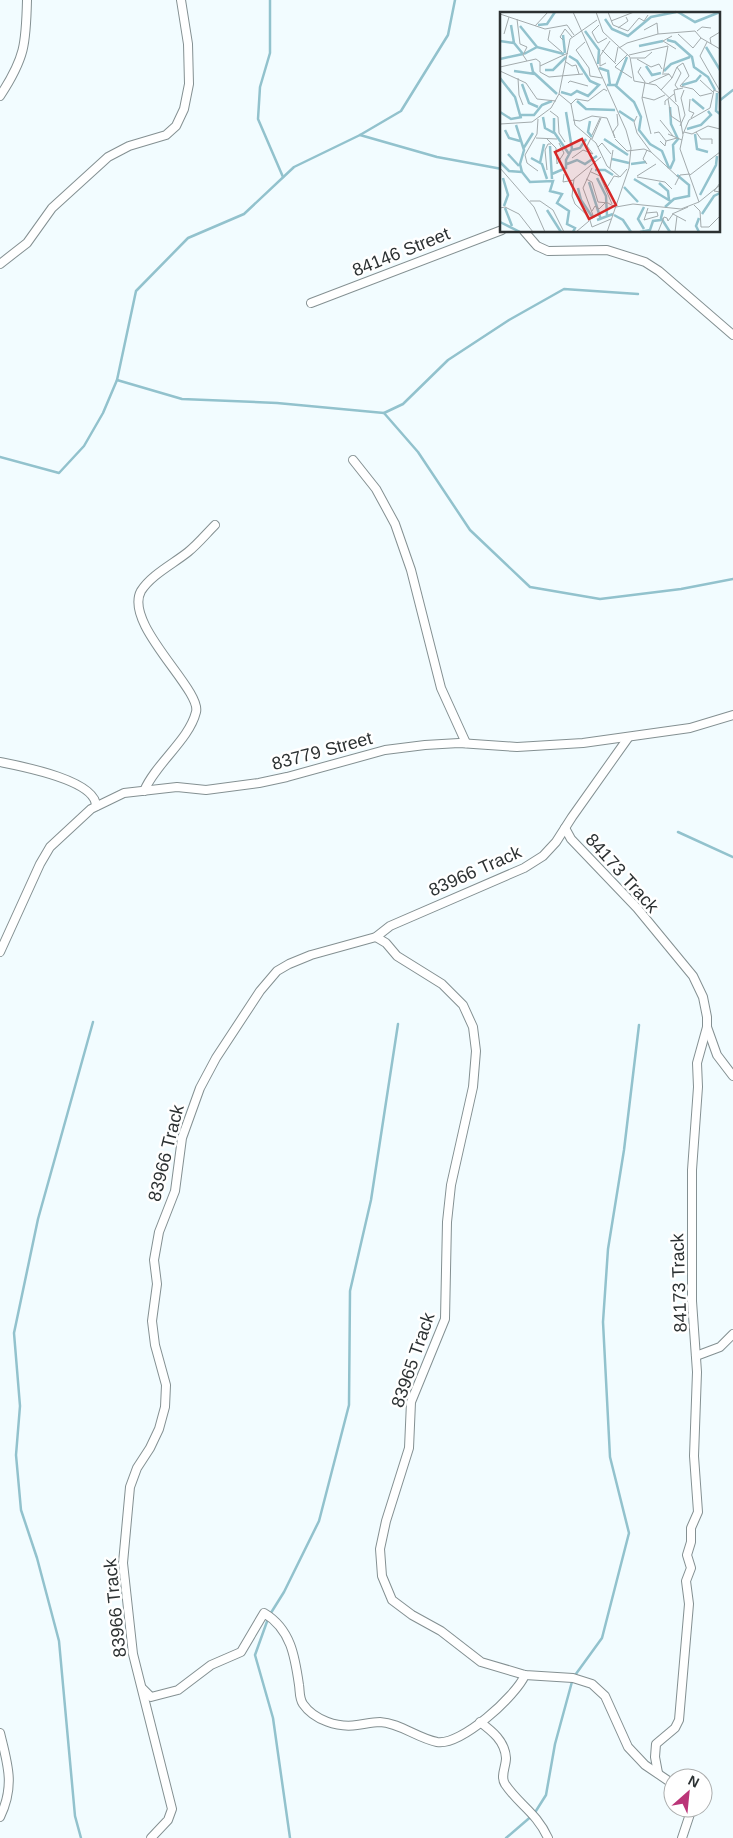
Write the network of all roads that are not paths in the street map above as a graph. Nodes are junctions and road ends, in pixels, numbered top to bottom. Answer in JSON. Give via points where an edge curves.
{"nodes":[{"id":1,"x":27,"y":0,"type":"edge"},
{"id":2,"x":181,"y":0,"type":"edge"},
{"id":3,"x":0,"y":96,"type":"edge"},
{"id":4,"x":500,"y":231,"type":"edge"},
{"id":5,"x":525,"y":232,"type":"edge"},
{"id":6,"x":0,"y":264,"type":"edge"},
{"id":7,"x":311,"y":303,"type":"dead end"},
{"id":8,"x":733,"y":335,"type":"edge"},
{"id":9,"x":353,"y":460,"type":"dead end"},
{"id":10,"x":215,"y":525,"type":"dead end"},
{"id":11,"x":733,"y":715,"type":"edge"},
{"id":12,"x":628,"y":738,"type":"junction"},
{"id":13,"x":466,"y":744,"type":"junction"},
{"id":14,"x":0,"y":762,"type":"edge"},
{"id":15,"x":144,"y":791,"type":"junction"},
{"id":16,"x":96,"y":806,"type":"junction"},
{"id":17,"x":565,"y":828,"type":"junction"},
{"id":18,"x":376,"y":937,"type":"junction"},
{"id":19,"x":0,"y":952,"type":"edge"},
{"id":20,"x":707,"y":1027,"type":"junction"},
{"id":21,"x":733,"y":1076,"type":"edge"},
{"id":22,"x":733,"y":1334,"type":"edge"},
{"id":23,"x":696,"y":1356,"type":"junction"},
{"id":24,"x":525,"y":1675,"type":"junction"},
{"id":25,"x":143,"y":1689,"type":"junction"},
{"id":26,"x":480,"y":1722,"type":"junction"},
{"id":27,"x":0,"y":1733,"type":"edge"},
{"id":28,"x":658,"y":1773,"type":"junction"},
{"id":29,"x":663,"y":1777,"type":"edge"},
{"id":30,"x":0,"y":1818,"type":"edge"},
{"id":31,"x":689,"y":1818,"type":"edge"},
{"id":32,"x":151,"y":1838,"type":"edge"},
{"id":33,"x":548,"y":1838,"type":"edge"},
{"id":34,"x":682,"y":1838,"type":"edge"}],
"edges":[{"from":1,"to":3,"type":"street","via":[[23,54]]},
{"from":2,"to":6,"type":"street","via":[[188,44],[189,84],[184,109],[176,126],[166,135],[129,146],[108,157],[52,208],[27,243]]},
{"from":4,"to":7,"type":"street","name":"84146 Street"},
{"from":5,"to":8,"type":"street","via":[[537,246],[548,251],[606,250],[645,262],[659,270]]},
{"from":9,"to":13,"type":"street","via":[[376,489],[395,524],[411,570],[439,681]]},
{"from":10,"to":15,"type":"street","via":[[190,550],[148,583],[138,602],[158,649],[193,696],[197,707],[184,735],[148,780]]},
{"from":11,"to":12,"type":"street","name":"83779 Street","via":[[704,725]]},
{"from":12,"to":13,"type":"street","name":"83779 Street","via":[[547,746]]},
{"from":12,"to":17,"type":"street","name":"83966 Track"},
{"from":13,"to":15,"type":"street","name":"83779 Street","via":[[385,750],[259,783],[206,790],[177,787]]},
{"from":14,"to":16,"type":"street","via":[[72,782],[92,796]]},
{"from":15,"to":16,"type":"street","name":"83779 Street","via":[[124,793]]},
{"from":16,"to":19,"type":"street","name":"83779 Street","via":[[50,847]]},
{"from":17,"to":18,"type":"street","name":"83966 Track","via":[[543,856],[524,868],[390,926]]},
{"from":17,"to":20,"type":"street","name":"84173 Track","via":[[571,839],[637,908],[693,976],[703,997]]},
{"from":18,"to":24,"type":"street","name":"83965 Track","via":[[397,956],[442,984],[458,1000],[474,1027],[476,1051],[473,1087],[451,1185],[445,1319],[411,1402],[409,1448],[380,1549],[382,1576],[392,1600],[412,1615],[441,1631],[481,1662]]},
{"from":18,"to":25,"type":"street","name":"83966 Track","via":[[311,955],[277,971],[228,1038],[200,1088],[182,1138],[175,1191],[159,1232],[155,1254],[157,1284],[152,1321],[154,1345],[166,1385],[165,1407],[150,1448],[130,1487],[123,1563],[134,1654]]},
{"from":20,"to":21,"type":"street","via":[[717,1055]]},
{"from":20,"to":23,"type":"street","name":"84173 Track","via":[[697,1063],[692,1170],[692,1300]]},
{"from":22,"to":23,"type":"street","via":[[720,1347]]},
{"from":23,"to":28,"type":"street","name":"84173 Track","via":[[694,1456],[698,1512],[691,1528],[687,1555],[691,1568],[686,1581],[689,1604],[682,1702],[678,1724],[656,1744]]},
{"from":24,"to":26,"type":"street","via":[[514,1692]]},
{"from":24,"to":28,"type":"street","name":"83965 Track","via":[[573,1678],[596,1688],[609,1702],[628,1747]]},
{"from":25,"to":26,"type":"street","via":[[151,1696],[178,1690],[211,1665],[241,1652],[264,1613],[283,1630],[292,1646],[302,1703],[325,1720],[346,1726],[387,1724],[439,1742],[457,1739]]},
{"from":25,"to":32,"type":"street","name":"83966 Track","via":[[172,1809],[168,1820]]},
{"from":26,"to":33,"type":"street","via":[[502,1743],[506,1757],[502,1777],[505,1784],[534,1814]]},
{"from":27,"to":30,"type":"street","via":[[10,1782],[9,1796]]},
{"from":28,"to":29,"type":"street","name":"83965 Track"},
{"from":31,"to":34,"type":"street"}]}
